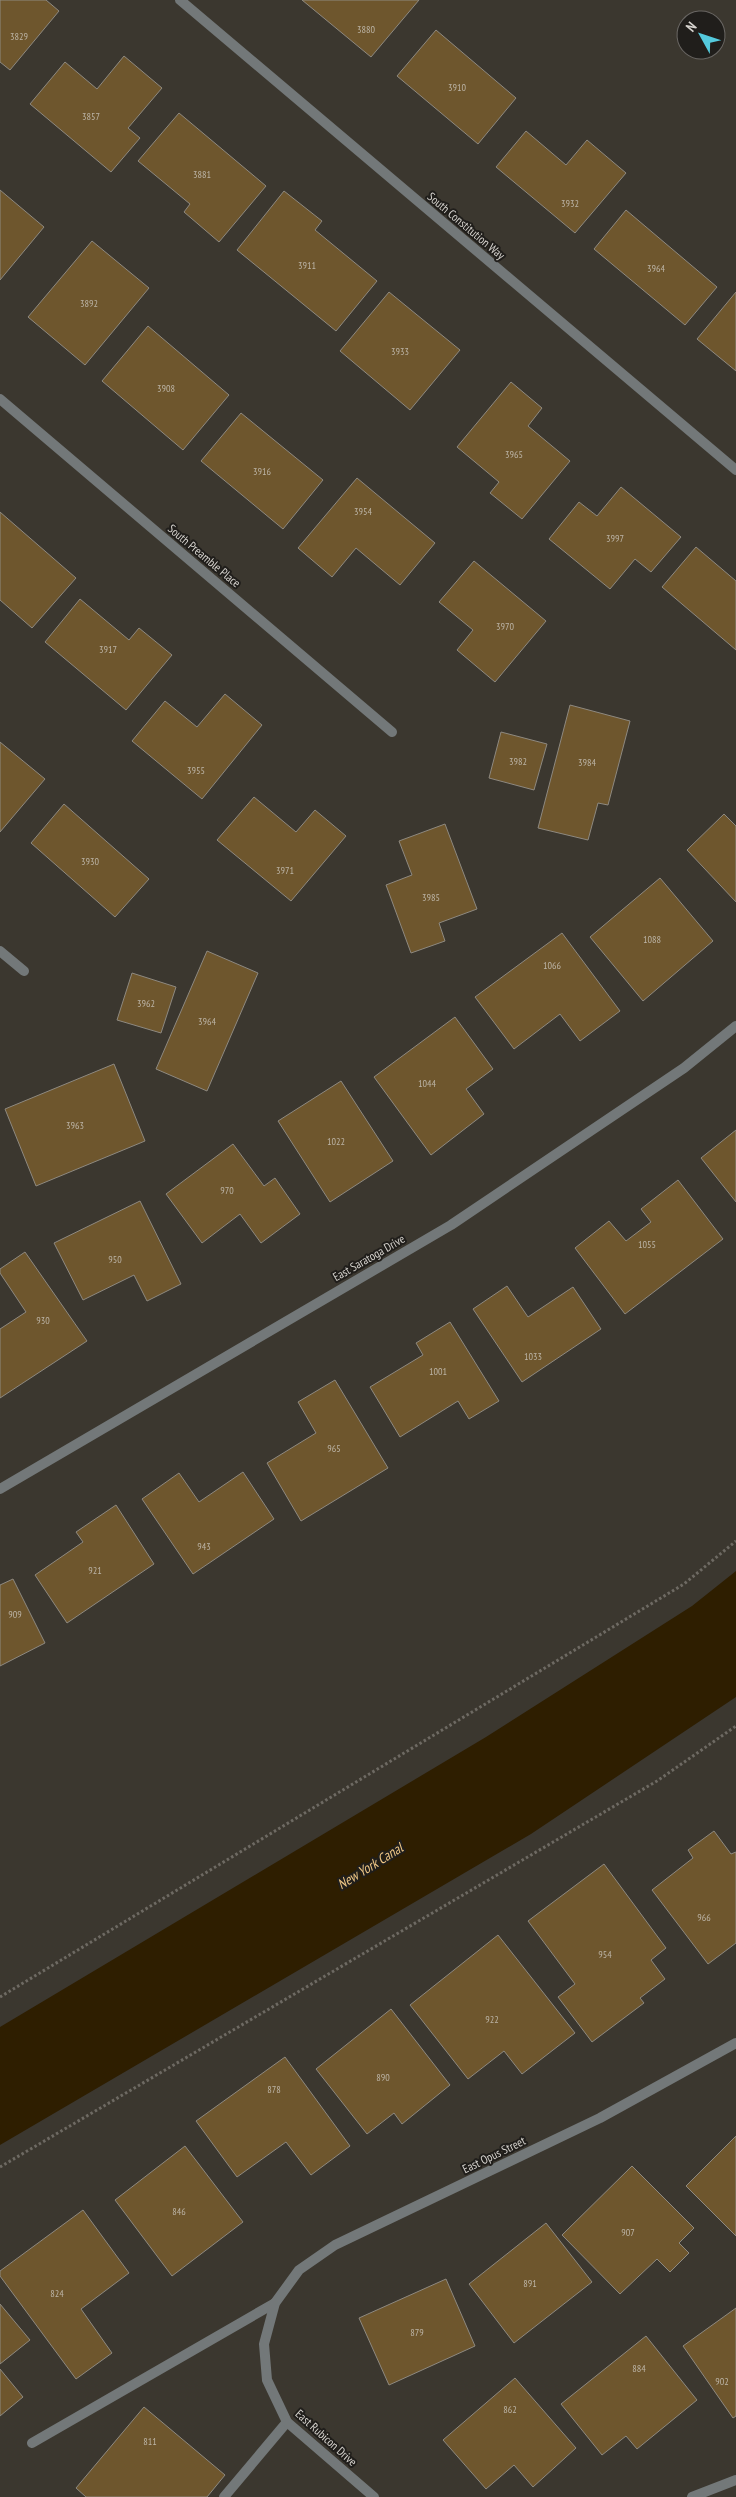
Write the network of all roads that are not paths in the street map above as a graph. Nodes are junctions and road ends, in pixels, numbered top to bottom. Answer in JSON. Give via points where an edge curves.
{"nodes":[{"id":1,"x":180,"y":0,"type":"edge"},
{"id":2,"x":0,"y":399,"type":"edge"},
{"id":3,"x":736,"y":470,"type":"edge"},
{"id":4,"x":392,"y":732,"type":"dead end"},
{"id":5,"x":0,"y":951,"type":"edge"},
{"id":6,"x":24,"y":971,"type":"dead end"},
{"id":7,"x":736,"y":1026,"type":"edge"},
{"id":8,"x":0,"y":1489,"type":"edge"},
{"id":9,"x":736,"y":2042,"type":"edge"},
{"id":10,"x":275,"y":2303,"type":"junction"},
{"id":11,"x":288,"y":2422,"type":"junction"},
{"id":12,"x":32,"y":2443,"type":"dead end"},
{"id":13,"x":736,"y":2480,"type":"edge"},
{"id":14,"x":224,"y":2497,"type":"edge"},
{"id":15,"x":374,"y":2497,"type":"edge"},
{"id":16,"x":692,"y":2497,"type":"edge"}],
"edges":[{"from":1,"to":3,"type":"street","name":"South Constitution Way"},
{"from":2,"to":4,"type":"street","name":"South Preamble Place"},
{"from":5,"to":6,"type":"street"},
{"from":7,"to":8,"type":"street","name":"East Saratoga Drive","via":[[684,1068],[451,1225]]},
{"from":9,"to":10,"type":"street","name":"East Opus Street","via":[[600,2118],[335,2245],[299,2270]]},
{"from":10,"to":11,"type":"street","name":"East Rubicon Drive","via":[[264,2344],[267,2380]]},
{"from":10,"to":12,"type":"street"},
{"from":11,"to":14,"type":"street"},
{"from":11,"to":15,"type":"street","name":"East Rubicon Drive"},
{"from":13,"to":16,"type":"street"}]}
